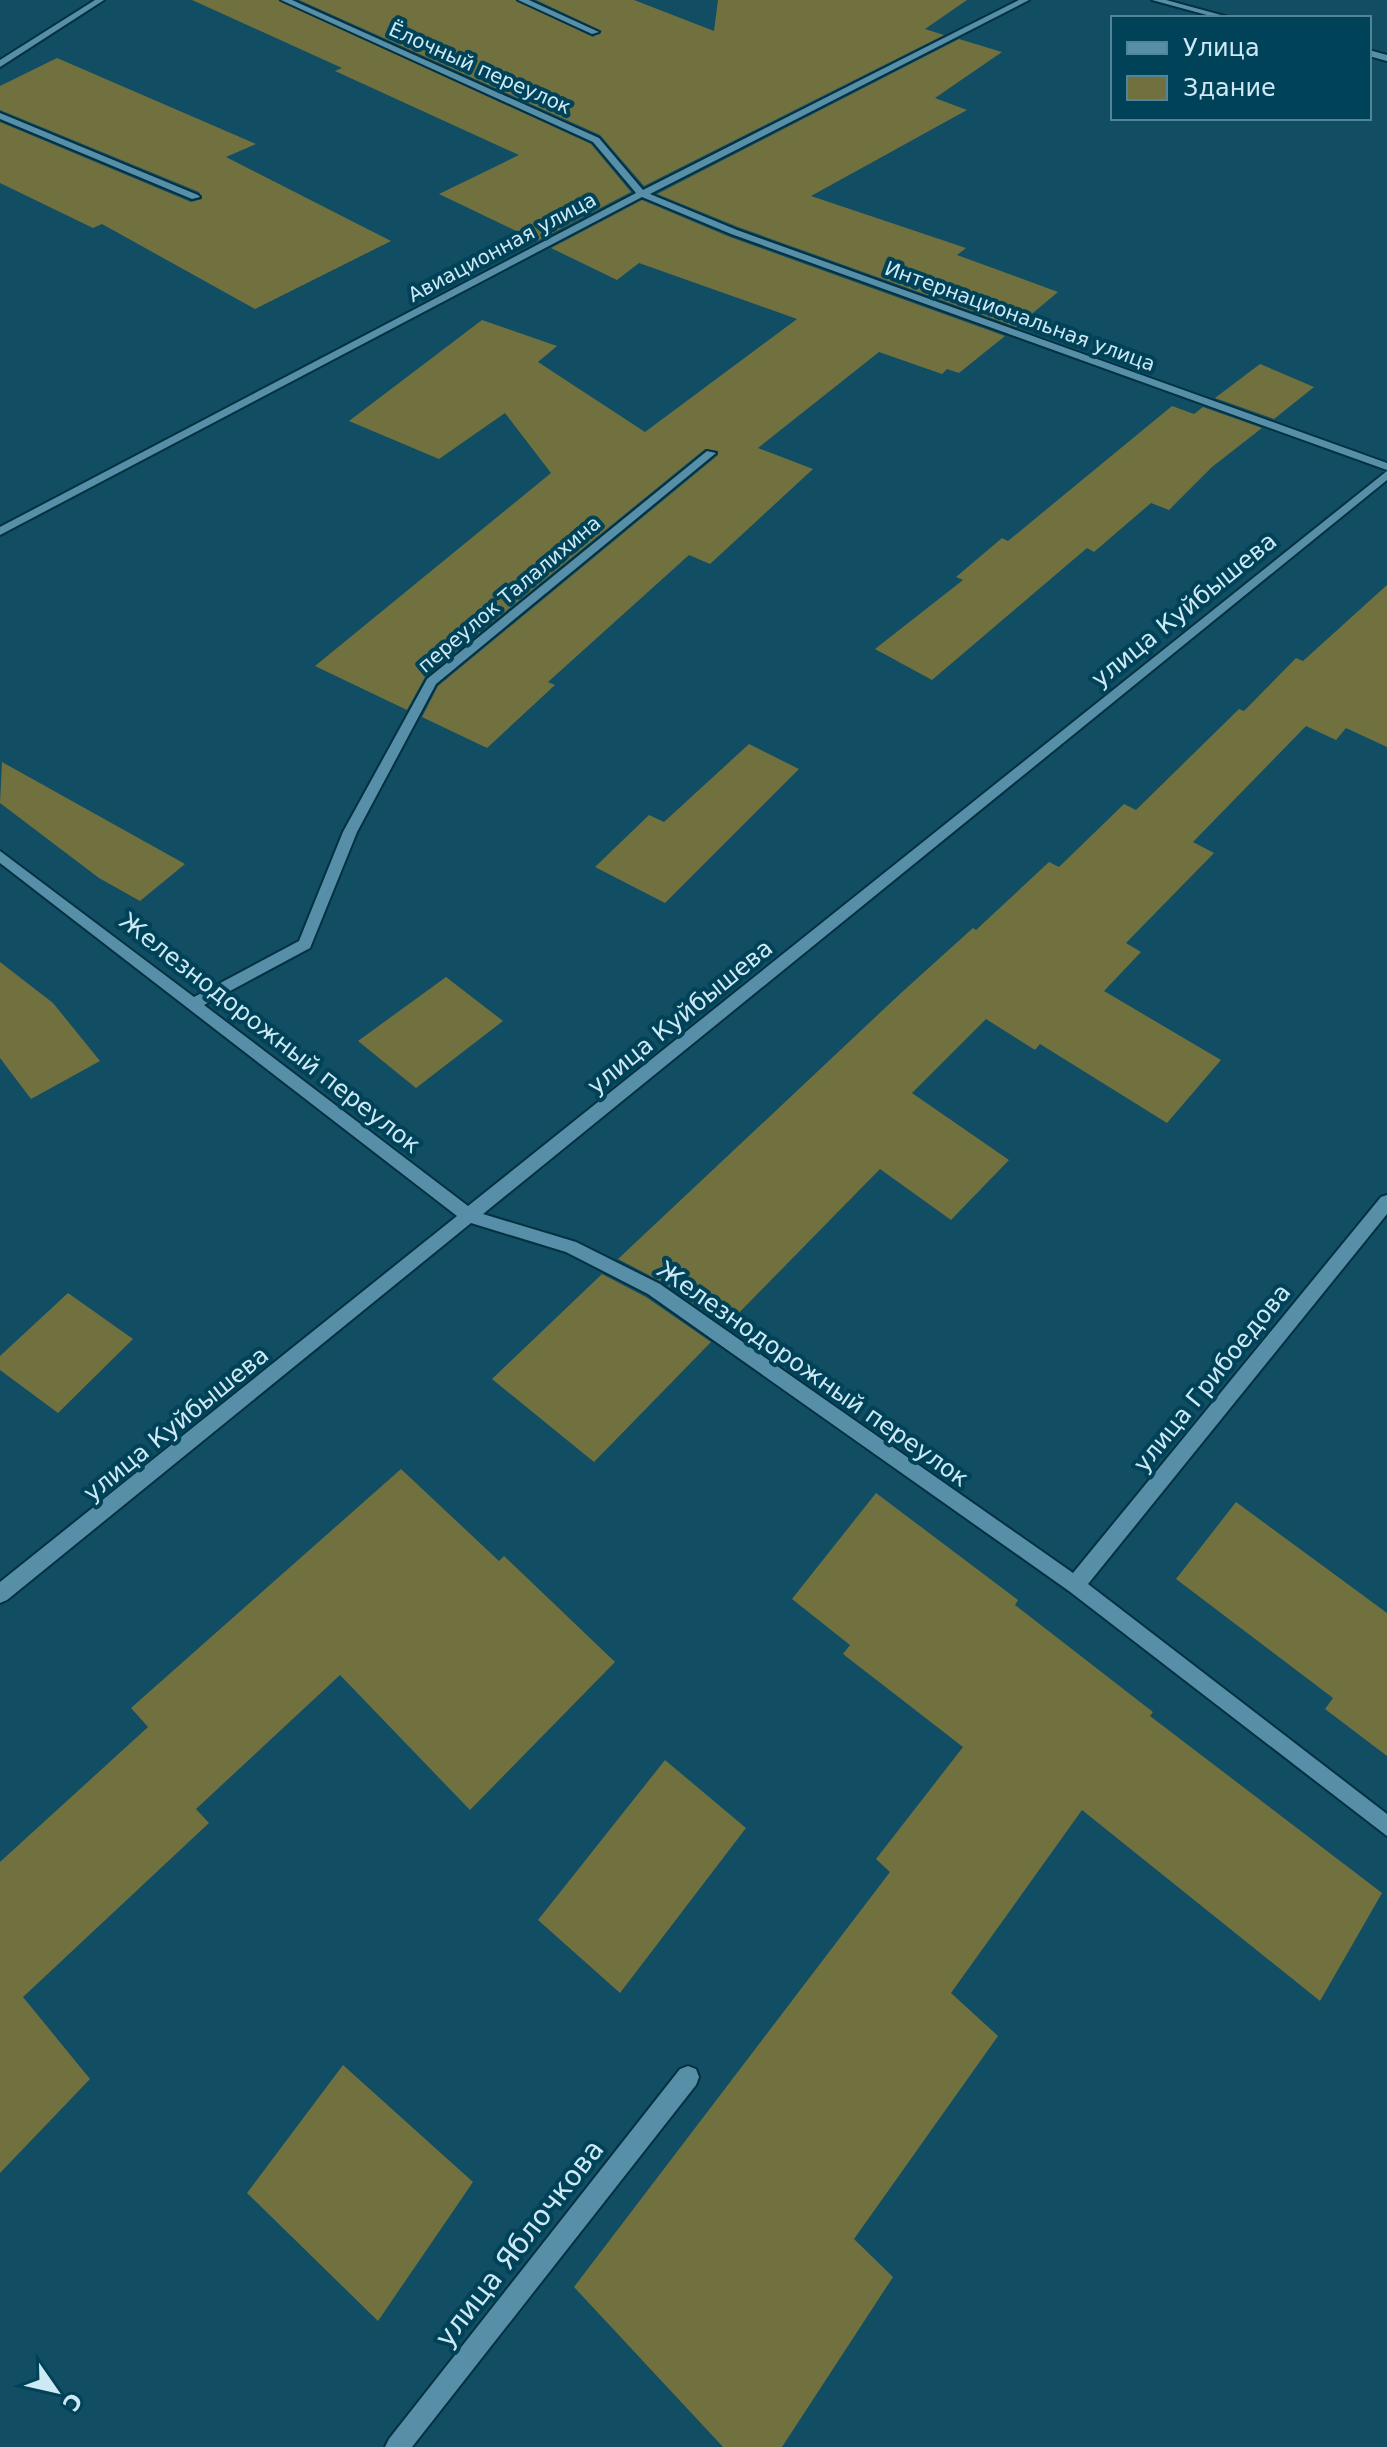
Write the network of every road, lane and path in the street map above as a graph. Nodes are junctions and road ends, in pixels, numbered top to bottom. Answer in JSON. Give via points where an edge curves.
{"nodes":[{"id":1,"x":100,"y":0,"type":"edge"},
{"id":2,"x":285,"y":0,"type":"edge"},
{"id":3,"x":522,"y":0,"type":"edge"},
{"id":4,"x":1025,"y":0,"type":"edge"},
{"id":5,"x":1156,"y":0,"type":"edge"},
{"id":6,"x":1220,"y":16,"type":"edge"},
{"id":7,"x":595,"y":32,"type":"dead end"},
{"id":8,"x":0,"y":64,"type":"edge"},
{"id":9,"x":0,"y":116,"type":"edge"},
{"id":10,"x":642,"y":194,"type":"junction"},
{"id":11,"x":195,"y":197,"type":"dead end"},
{"id":12,"x":711,"y":453,"type":"dead end"},
{"id":13,"x":1387,"y":467,"type":"edge"},
{"id":14,"x":1387,"y":474,"type":"edge"},
{"id":15,"x":0,"y":532,"type":"edge"},
{"id":16,"x":0,"y":856,"type":"edge"},
{"id":17,"x":193,"y":1004,"type":"junction"},
{"id":18,"x":1387,"y":1202,"type":"edge"},
{"id":19,"x":469,"y":1216,"type":"junction"},
{"id":20,"x":1075,"y":1585,"type":"junction"},
{"id":21,"x":0,"y":1594,"type":"edge"},
{"id":22,"x":1387,"y":1826,"type":"edge"},
{"id":23,"x":688,"y":2077,"type":"dead end"},
{"id":24,"x":397,"y":2447,"type":"edge"}],
"edges":[{"from":1,"to":8,"type":"street"},
{"from":2,"to":10,"type":"street","name":"Ёлочный переулок","via":[[596,140]]},
{"from":3,"to":7,"type":"street"},
{"from":4,"to":10,"type":"street","name":"Авиационная улица"},
{"from":5,"to":6,"type":"street"},
{"from":9,"to":11,"type":"street"},
{"from":10,"to":13,"type":"street","name":"Интернациональная улица","via":[[734,232]]},
{"from":10,"to":15,"type":"street","name":"Авиационная улица"},
{"from":12,"to":17,"type":"street","name":"переулок Талалихина","via":[[431,682],[350,832],[305,944]]},
{"from":14,"to":19,"type":"street","name":"улица Куйбышева"},
{"from":16,"to":17,"type":"street","name":"Железнодорожный переулок"},
{"from":17,"to":19,"type":"street","name":"Железнодорожный переулок"},
{"from":18,"to":20,"type":"street","name":"улица Грибоедова"},
{"from":19,"to":20,"type":"street","name":"Железнодорожный переулок","via":[[570,1247],[654,1289]]},
{"from":19,"to":21,"type":"street","name":"улица Куйбышева"},
{"from":20,"to":22,"type":"street","name":"Железнодорожный переулок"},
{"from":23,"to":24,"type":"street","name":"улица Яблочкова"}]}
